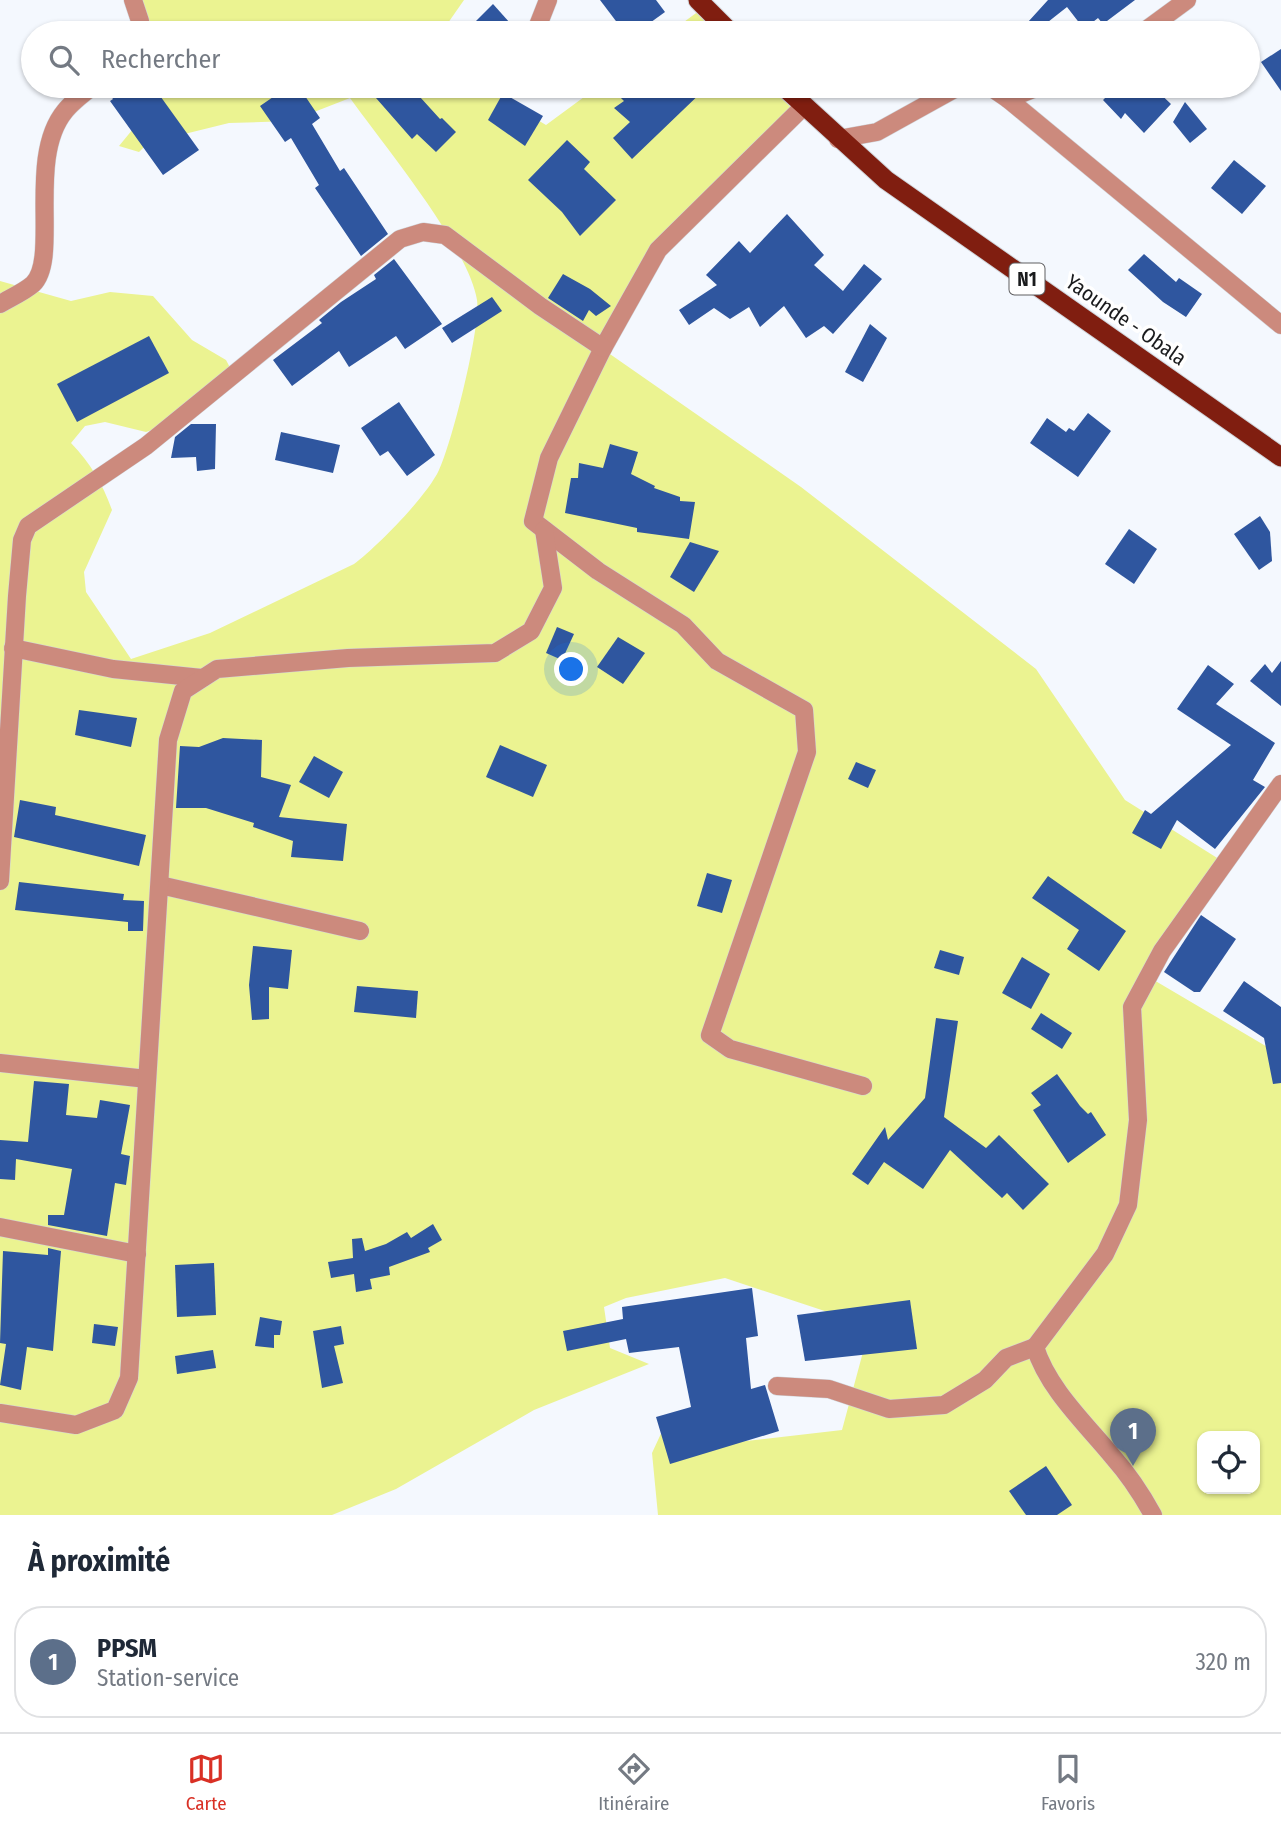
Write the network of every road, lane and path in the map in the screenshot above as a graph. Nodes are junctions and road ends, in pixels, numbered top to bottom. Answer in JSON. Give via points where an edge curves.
{"nodes":[{"id":1,"x":133,"y":0,"type":"edge"},
{"id":2,"x":548,"y":0,"type":"edge"},
{"id":3,"x":698,"y":0,"type":"edge"},
{"id":4,"x":1186,"y":0,"type":"edge"},
{"id":5,"x":140,"y":21,"type":"edge"},
{"id":6,"x":540,"y":21,"type":"edge"},
{"id":7,"x":719,"y":21,"type":"edge"},
{"id":8,"x":1158,"y":21,"type":"edge"},
{"id":9,"x":79,"y":98,"type":"edge"},
{"id":10,"x":796,"y":98,"type":"edge"},
{"id":11,"x":938,"y":98,"type":"edge"},
{"id":12,"x":1008,"y":99,"type":"edge"},
{"id":13,"x":804,"y":106,"type":"junction"},
{"id":14,"x":838,"y":139,"type":"junction"},
{"id":15,"x":0,"y":304,"type":"edge"},
{"id":16,"x":1281,"y":325,"type":"edge"},
{"id":17,"x":603,"y":348,"type":"junction"},
{"id":18,"x":1281,"y":457,"type":"edge"},
{"id":19,"x":544,"y":530,"type":"junction"},
{"id":20,"x":13,"y":648,"type":"junction"},
{"id":21,"x":202,"y":678,"type":"junction"},
{"id":22,"x":1281,"y":784,"type":"edge"},
{"id":23,"x":0,"y":881,"type":"edge"},
{"id":24,"x":160,"y":885,"type":"junction"},
{"id":25,"x":360,"y":930,"type":"dead end"},
{"id":26,"x":0,"y":1063,"type":"edge"},
{"id":27,"x":148,"y":1079,"type":"junction"},
{"id":28,"x":863,"y":1086,"type":"dead end"},
{"id":29,"x":0,"y":1227,"type":"edge"},
{"id":30,"x":137,"y":1254,"type":"junction"},
{"id":31,"x":1035,"y":1347,"type":"junction"},
{"id":32,"x":776,"y":1386,"type":"dead end"},
{"id":33,"x":0,"y":1413,"type":"edge"},
{"id":34,"x":1153,"y":1515,"type":"edge"}],
"edges":[{"from":1,"to":5,"type":"street"},
{"from":2,"to":6,"type":"street"},
{"from":3,"to":7,"type":"highway"},
{"from":4,"to":8,"type":"street"},
{"from":9,"to":15,"type":"street","via":[[63,112],[50,142],[42,180],[45,248],[41,268],[34,283]]},
{"from":10,"to":13,"type":"highway","name":"Yaounde - Obala","number":"N1"},
{"from":11,"to":14,"type":"street","via":[[877,132]]},
{"from":12,"to":16,"type":"street"},
{"from":13,"to":14,"type":"highway","name":"Yaounde - Obala","number":"N1"},
{"from":13,"to":17,"type":"street","via":[[658,250]]},
{"from":14,"to":18,"type":"highway","name":"Yaounde - Obala","number":"N1","via":[[886,180]]},
{"from":17,"to":19,"type":"street","via":[[550,458],[533,521]]},
{"from":17,"to":20,"type":"street","via":[[445,235],[423,232],[400,239],[146,446],[28,526],[22,540]]},
{"from":19,"to":21,"type":"street","via":[[553,588],[531,631],[495,653],[216,669]]},
{"from":19,"to":28,"type":"street","via":[[597,571],[683,625],[717,661],[804,710],[807,752],[710,1035],[730,1049]]},
{"from":20,"to":21,"type":"street","via":[[113,669]]},
{"from":20,"to":23,"type":"street"},
{"from":21,"to":24,"type":"street","via":[[183,691],[168,740]]},
{"from":22,"to":31,"type":"street","via":[[1162,951],[1132,1007],[1139,1120],[1128,1205],[1105,1254]]},
{"from":24,"to":25,"type":"street"},
{"from":24,"to":27,"type":"street"},
{"from":26,"to":27,"type":"street"},
{"from":27,"to":30,"type":"street"},
{"from":29,"to":30,"type":"street"},
{"from":30,"to":33,"type":"street","via":[[129,1378],[115,1410],[76,1425]]},
{"from":31,"to":32,"type":"street","via":[[1006,1358],[985,1380],[944,1405],[889,1409],[829,1389]]},
{"from":31,"to":34,"type":"street","via":[[1060,1390]]}]}
